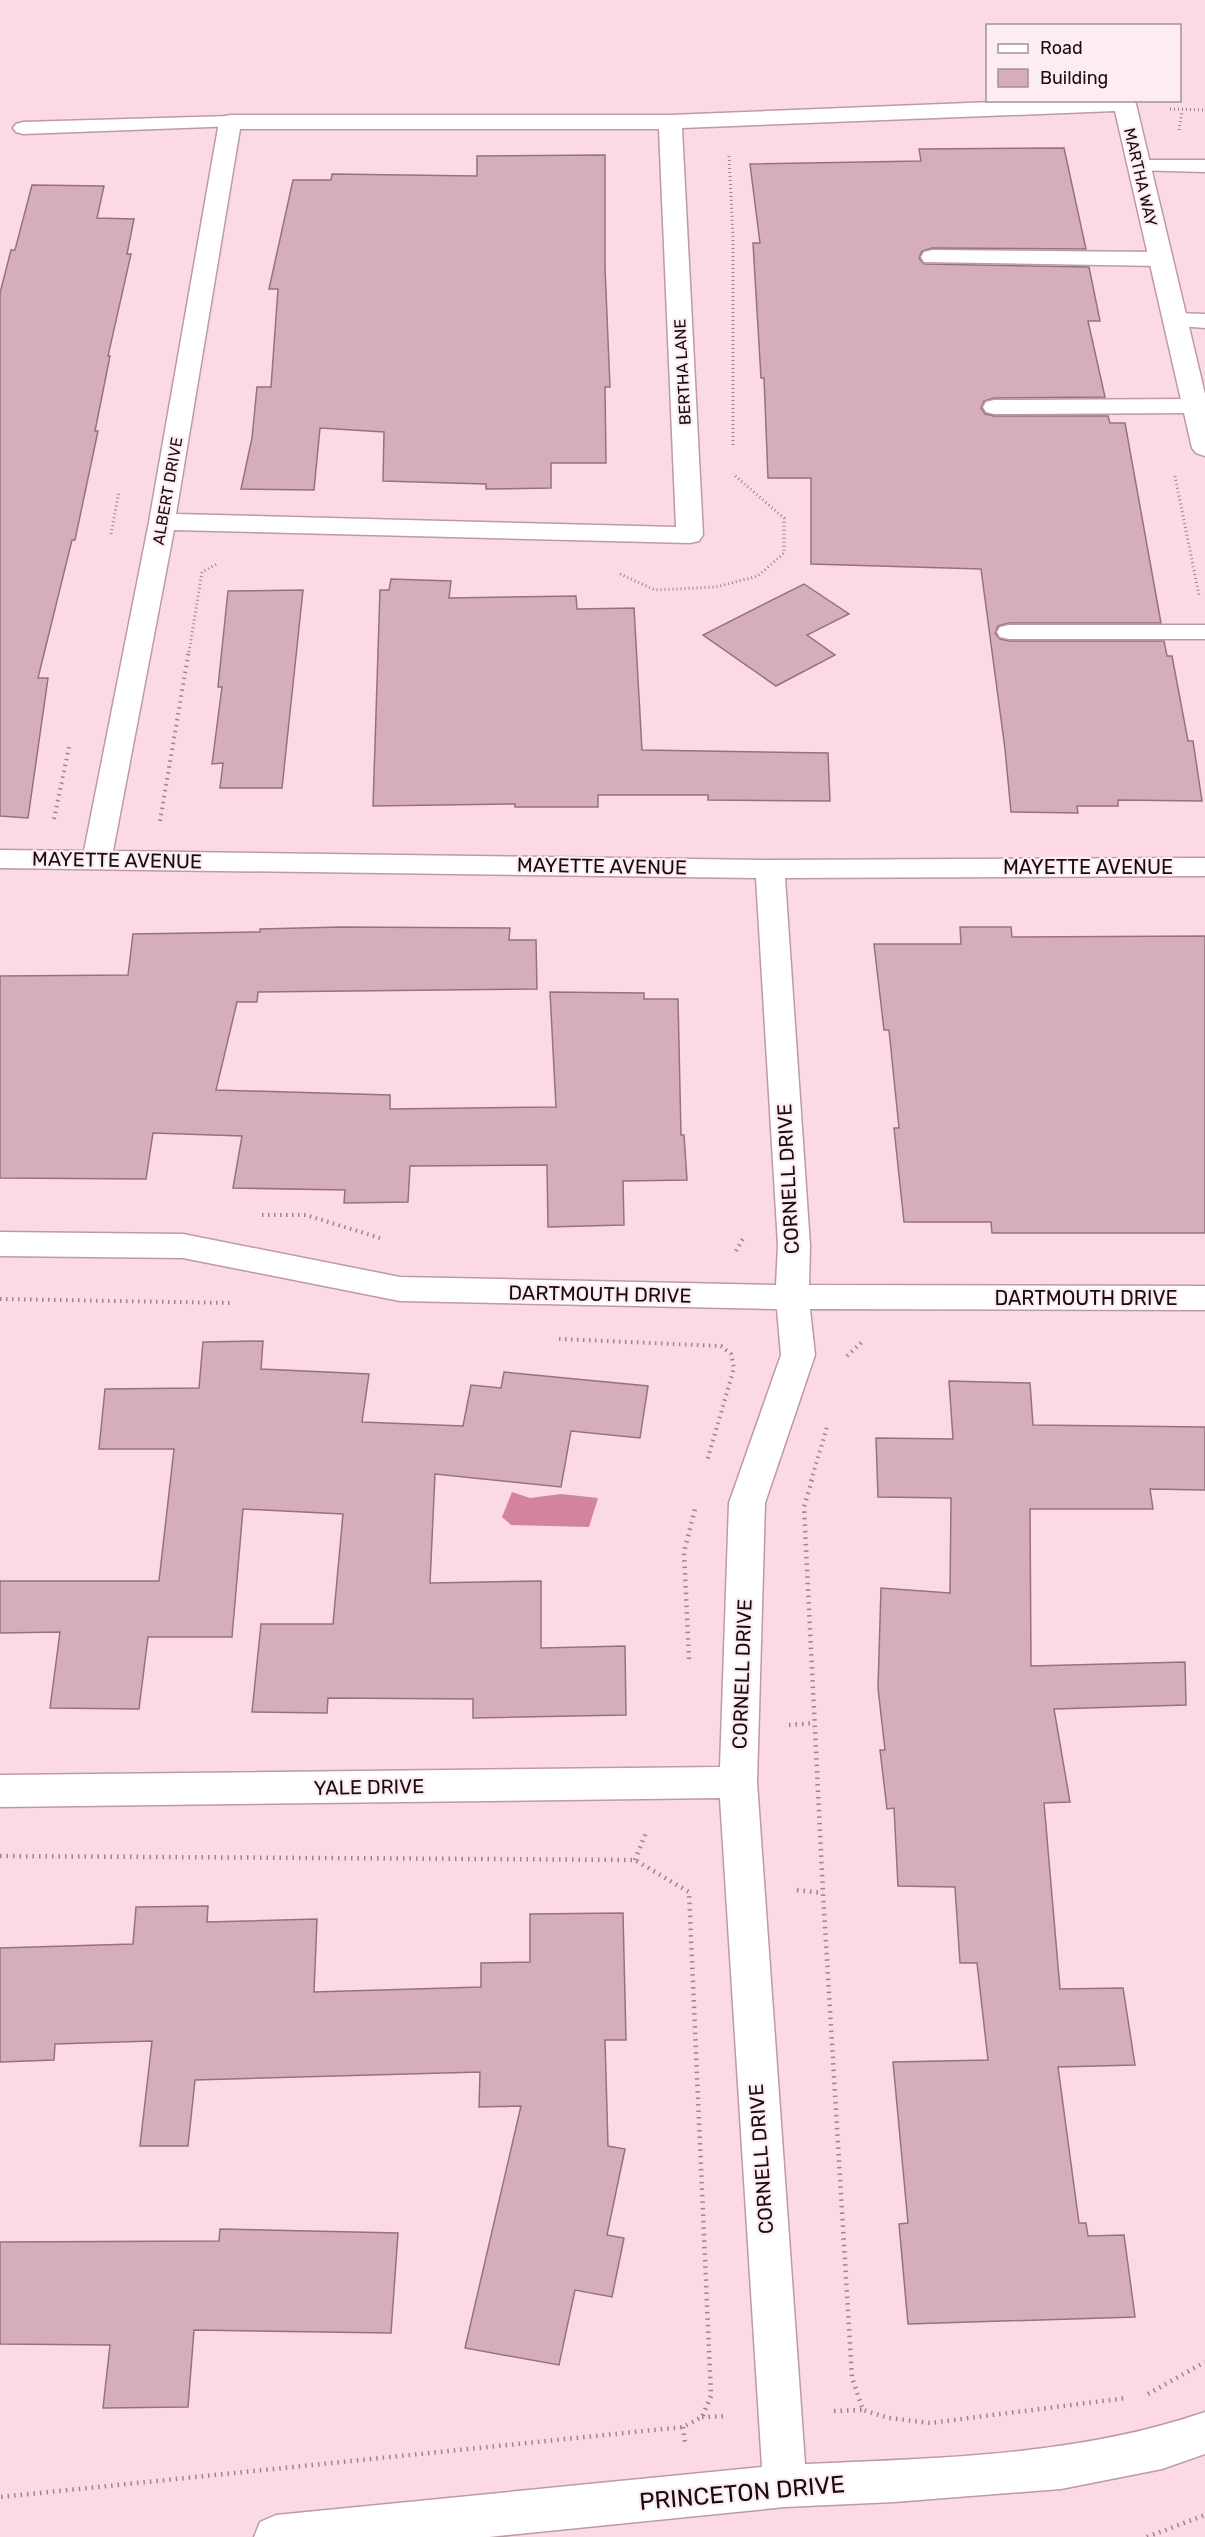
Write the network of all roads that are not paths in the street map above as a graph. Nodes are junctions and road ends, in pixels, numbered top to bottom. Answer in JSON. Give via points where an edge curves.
{"nodes":[{"id":1,"x":230,"y":122,"type":"junction"},
{"id":2,"x":670,"y":122,"type":"junction"},
{"id":3,"x":23,"y":128,"type":"dead end"},
{"id":4,"x":1205,"y":165,"type":"edge"},
{"id":5,"x":1138,"y":166,"type":"junction"},
{"id":6,"x":932,"y":257,"type":"dead end"},
{"id":7,"x":1159,"y":259,"type":"junction"},
{"id":8,"x":1175,"y":320,"type":"junction"},
{"id":9,"x":1205,"y":321,"type":"edge"},
{"id":10,"x":1193,"y":406,"type":"junction"},
{"id":11,"x":994,"y":407,"type":"dead end"},
{"id":12,"x":1205,"y":448,"type":"edge"},
{"id":13,"x":162,"y":522,"type":"junction"},
{"id":14,"x":1009,"y":632,"type":"dead end"},
{"id":15,"x":1205,"y":632,"type":"edge"},
{"id":16,"x":0,"y":859,"type":"edge"},
{"id":17,"x":97,"y":860,"type":"junction"},
{"id":18,"x":1205,"y":867,"type":"edge"},
{"id":19,"x":770,"y":869,"type":"junction"},
{"id":20,"x":0,"y":1244,"type":"edge"},
{"id":21,"x":792,"y":1295,"type":"junction"},
{"id":22,"x":1205,"y":1298,"type":"edge"},
{"id":23,"x":738,"y":1782,"type":"junction"},
{"id":24,"x":0,"y":1791,"type":"edge"},
{"id":25,"x":1205,"y":2433,"type":"edge"},
{"id":26,"x":785,"y":2486,"type":"junction"},
{"id":27,"x":276,"y":2537,"type":"edge"}],
"edges":[{"from":1,"to":2,"type":"street"},
{"from":1,"to":3,"type":"lane"},
{"from":1,"to":13,"type":"street","name":"ALBERT DRIVE"},
{"from":2,"to":5,"type":"street","name":"MARTHA WAY","via":[[1125,104]]},
{"from":2,"to":13,"type":"street","name":"BERTHA LANE","via":[[690,535]]},
{"from":4,"to":5,"type":"lane"},
{"from":5,"to":7,"type":"street","name":"MARTHA WAY"},
{"from":6,"to":7,"type":"lane"},
{"from":7,"to":8,"type":"street","name":"MARTHA WAY"},
{"from":8,"to":9,"type":"lane"},
{"from":8,"to":10,"type":"street","name":"MARTHA WAY"},
{"from":10,"to":11,"type":"lane"},
{"from":10,"to":12,"type":"street","name":"MARTHA WAY"},
{"from":13,"to":17,"type":"street","name":"ALBERT DRIVE"},
{"from":14,"to":15,"type":"lane"},
{"from":16,"to":17,"type":"street","name":"MAYETTE AVENUE"},
{"from":17,"to":19,"type":"street","name":"MAYETTE AVENUE"},
{"from":18,"to":19,"type":"street","name":"MAYETTE AVENUE"},
{"from":19,"to":21,"type":"street","name":"CORNELL DRIVE","via":[[794,1245]]},
{"from":20,"to":21,"type":"street","name":"DARTMOUTH DRIVE","via":[[183,1246],[400,1288],[717,1297]]},
{"from":21,"to":22,"type":"street","name":"DARTMOUTH DRIVE"},
{"from":21,"to":23,"type":"street","name":"CORNELL DRIVE","via":[[798,1355],[747,1503]]},
{"from":23,"to":24,"type":"street","name":"YALE DRIVE"},
{"from":23,"to":26,"type":"street","name":"CORNELL DRIVE"},
{"from":25,"to":26,"type":"street","name":"PRINCETON DRIVE","via":[[1162,2448],[1061,2468]]},
{"from":26,"to":27,"type":"street","name":"PRINCETON DRIVE"}]}
